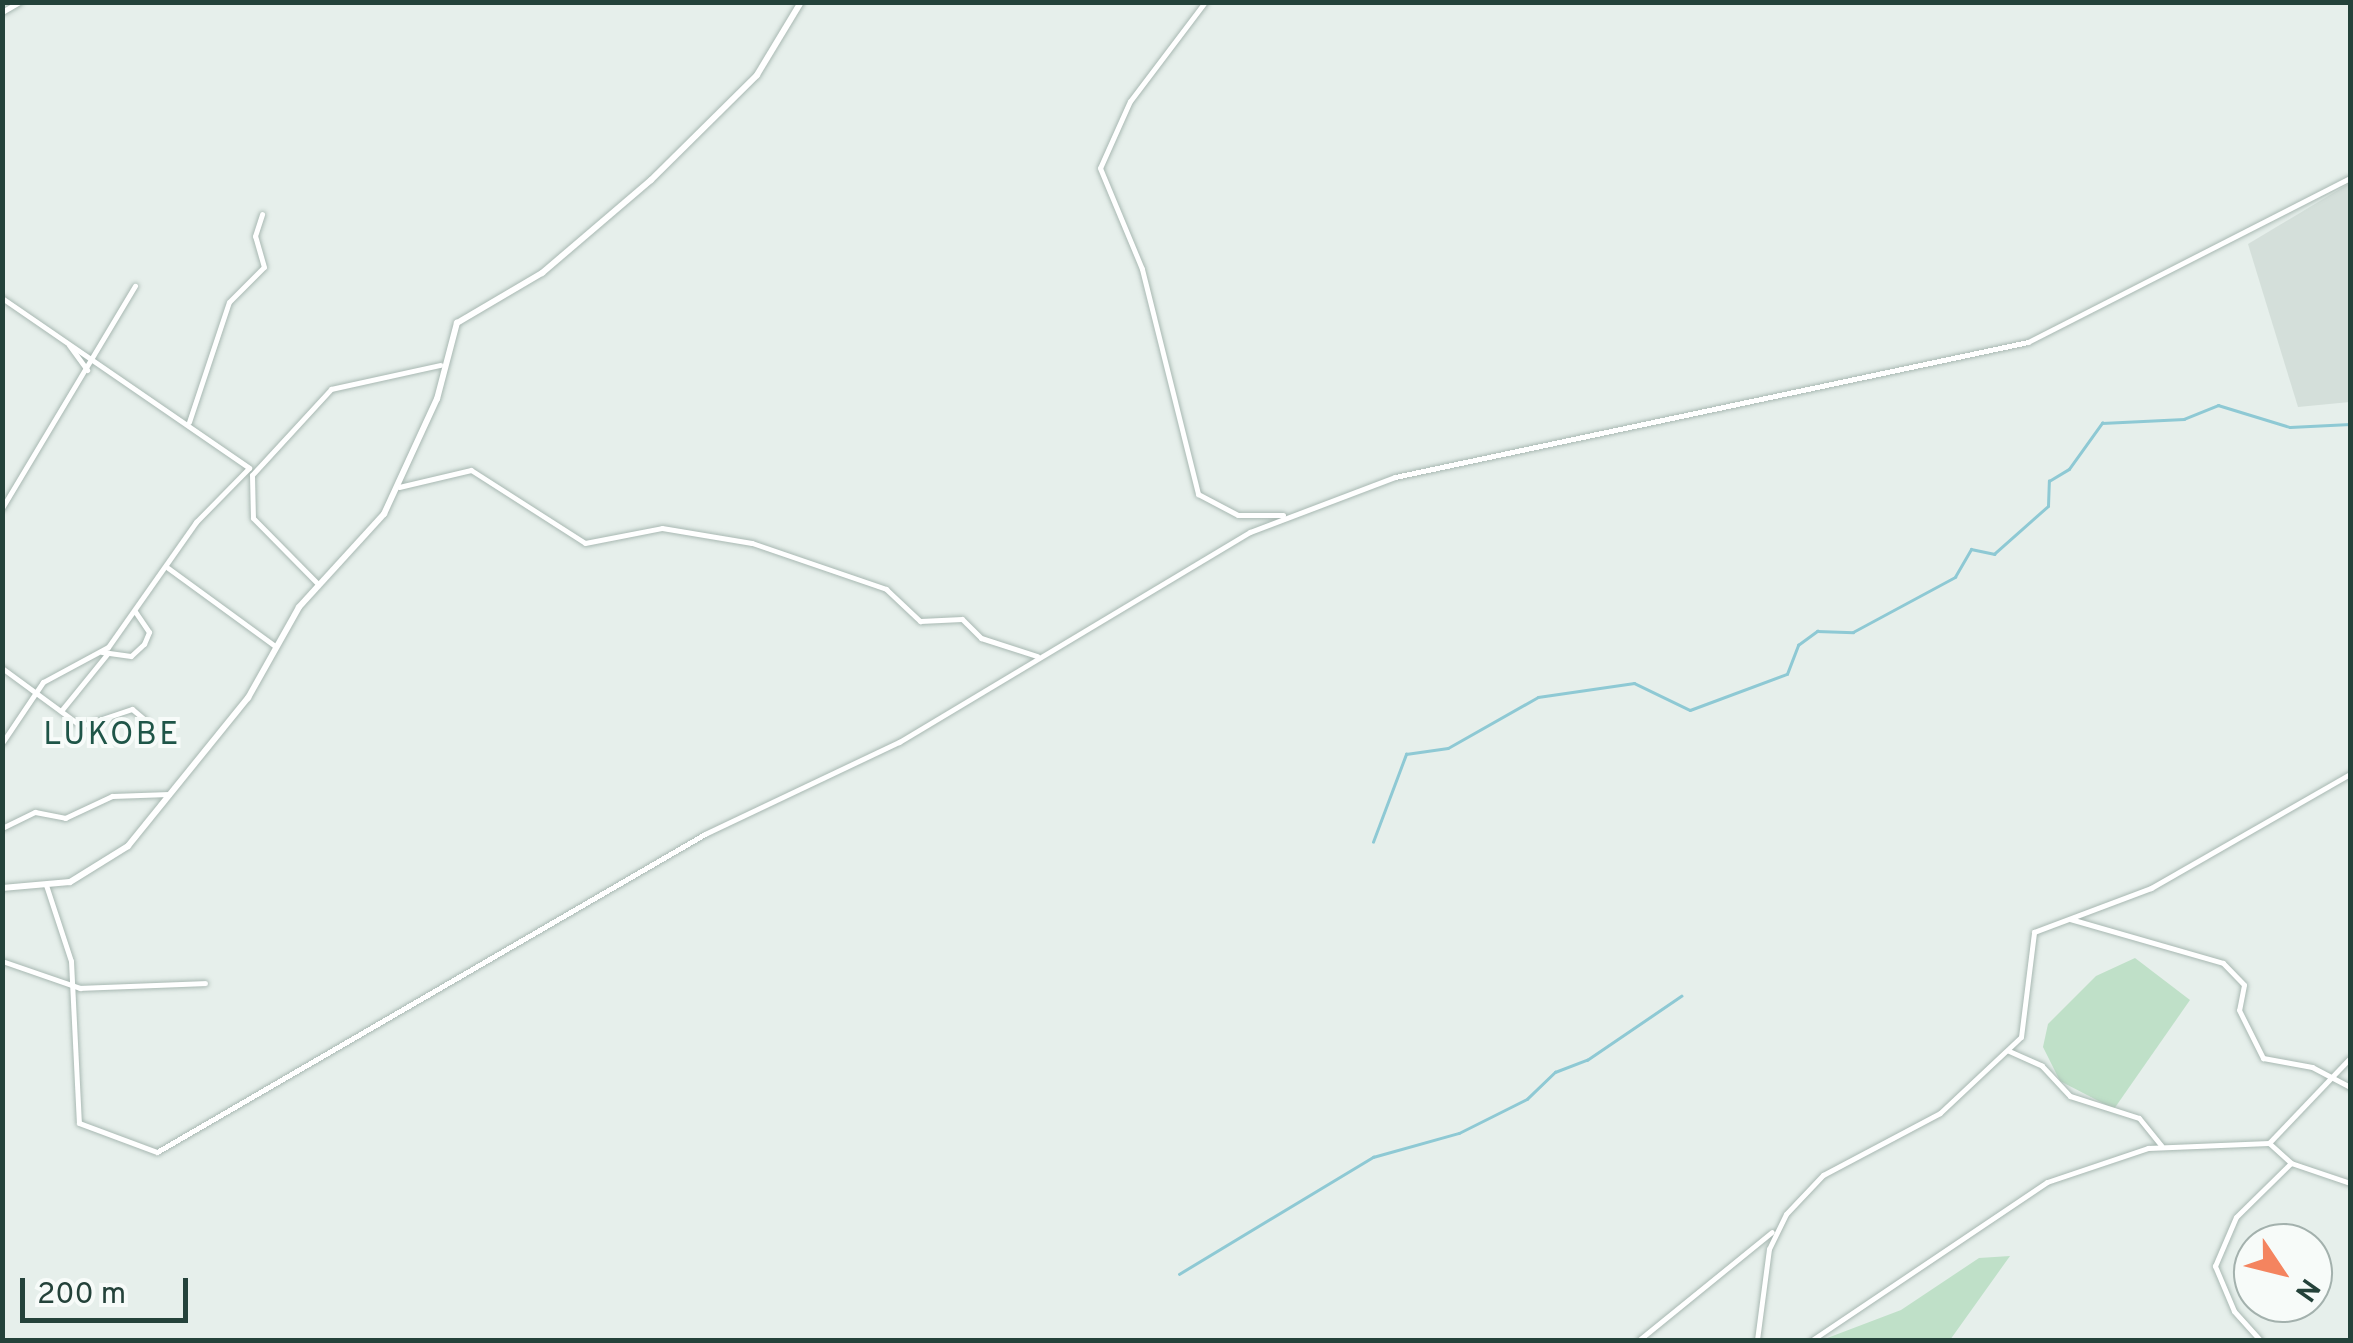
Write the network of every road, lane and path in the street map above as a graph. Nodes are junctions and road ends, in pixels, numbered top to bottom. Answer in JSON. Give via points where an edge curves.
{"nodes":[{"id":1,"x":18,"y":2,"type":"edge"},
{"id":2,"x":801,"y":2,"type":"edge"},
{"id":3,"x":1205,"y":2,"type":"edge"},
{"id":4,"x":2,"y":12,"type":"edge"},
{"id":5,"x":2350,"y":178,"type":"edge"},
{"id":6,"x":262,"y":214,"type":"dead end"},
{"id":7,"x":134,"y":286,"type":"dead end"},
{"id":8,"x":2,"y":298,"type":"edge"},
{"id":9,"x":68,"y":343,"type":"junction"},
{"id":10,"x":92,"y":358,"type":"junction"},
{"id":11,"x":440,"y":365,"type":"junction"},
{"id":12,"x":87,"y":370,"type":"junction"},
{"id":13,"x":189,"y":422,"type":"junction"},
{"id":14,"x":250,"y":471,"type":"junction"},
{"id":15,"x":399,"y":487,"type":"junction"},
{"id":16,"x":2,"y":508,"type":"edge"},
{"id":17,"x":1289,"y":514,"type":"junction"},
{"id":18,"x":168,"y":568,"type":"junction"},
{"id":19,"x":318,"y":584,"type":"junction"},
{"id":20,"x":135,"y":611,"type":"junction"},
{"id":21,"x":275,"y":646,"type":"junction"},
{"id":22,"x":105,"y":653,"type":"junction"},
{"id":23,"x":1039,"y":656,"type":"junction"},
{"id":24,"x":3,"y":668,"type":"edge"},
{"id":25,"x":35,"y":691,"type":"junction"},
{"id":26,"x":60,"y":712,"type":"junction"},
{"id":27,"x":145,"y":720,"type":"dead end"},
{"id":28,"x":2,"y":743,"type":"edge"},
{"id":29,"x":2350,"y":774,"type":"edge"},
{"id":30,"x":2342,"y":781,"type":"junction"},
{"id":31,"x":2350,"y":787,"type":"edge"},
{"id":32,"x":169,"y":794,"type":"junction"},
{"id":33,"x":2,"y":828,"type":"edge"},
{"id":34,"x":46,"y":885,"type":"junction"},
{"id":35,"x":2,"y":888,"type":"edge"},
{"id":36,"x":2068,"y":919,"type":"junction"},
{"id":37,"x":2,"y":961,"type":"edge"},
{"id":38,"x":71,"y":980,"type":"junction"},
{"id":39,"x":205,"y":983,"type":"dead end"},
{"id":40,"x":2009,"y":1051,"type":"junction"},
{"id":41,"x":2350,"y":1058,"type":"edge"},
{"id":42,"x":2332,"y":1075,"type":"junction"},
{"id":43,"x":2350,"y":1087,"type":"edge"},
{"id":44,"x":2269,"y":1143,"type":"junction"},
{"id":45,"x":2162,"y":1146,"type":"junction"},
{"id":46,"x":2291,"y":1163,"type":"junction"},
{"id":47,"x":2350,"y":1183,"type":"edge"},
{"id":48,"x":1775,"y":1230,"type":"junction"},
{"id":49,"x":1639,"y":1340,"type":"edge"},
{"id":50,"x":1757,"y":1340,"type":"edge"},
{"id":51,"x":1812,"y":1340,"type":"edge"},
{"id":52,"x":2260,"y":1340,"type":"edge"}],
"edges":[{"from":1,"to":4,"type":"street"},
{"from":2,"to":11,"type":"street","via":[[724,109],[553,264],[462,319]]},
{"from":3,"to":17,"type":"street","via":[[1130,101],[1100,168],[1142,269],[1198,494],[1238,515]]},
{"from":5,"to":17,"type":"street","via":[[2028,342],[1408,474]]},
{"from":6,"to":13,"type":"street","via":[[255,236],[264,267],[229,302]]},
{"from":7,"to":10,"type":"street"},
{"from":8,"to":9,"type":"street"},
{"from":9,"to":10,"type":"street"},
{"from":9,"to":12,"type":"street"},
{"from":10,"to":12,"type":"street"},
{"from":10,"to":13,"type":"street"},
{"from":11,"to":14,"type":"street","via":[[331,388]]},
{"from":11,"to":15,"type":"street","via":[[437,399]]},
{"from":12,"to":16,"type":"street"},
{"from":13,"to":14,"type":"street"},
{"from":14,"to":18,"type":"street","via":[[196,522]]},
{"from":14,"to":19,"type":"street","via":[[253,518]]},
{"from":15,"to":19,"type":"street","via":[[365,539]]},
{"from":15,"to":23,"type":"street","via":[[471,470],[585,542],[662,528],[752,543],[886,590],[920,621],[962,619],[981,638]]},
{"from":17,"to":23,"type":"street"},
{"from":18,"to":20,"type":"street"},
{"from":18,"to":21,"type":"street"},
{"from":19,"to":21,"type":"street"},
{"from":20,"to":22,"type":"street"},
{"from":20,"to":22,"type":"street","via":[[148,638],[132,656]]},
{"from":21,"to":32,"type":"street","via":[[248,698]]},
{"from":22,"to":25,"type":"street"},
{"from":22,"to":26,"type":"street"},
{"from":23,"to":38,"type":"street","via":[[878,754],[706,834],[159,1151],[79,1123]]},
{"from":24,"to":25,"type":"street"},
{"from":25,"to":26,"type":"street"},
{"from":25,"to":28,"type":"street"},
{"from":26,"to":27,"type":"street","via":[[83,727],[132,708]]},
{"from":29,"to":30,"type":"street"},
{"from":30,"to":31,"type":"street"},
{"from":30,"to":36,"type":"street","via":[[2151,888]]},
{"from":32,"to":33,"type":"street","via":[[112,796],[66,818],[35,812]]},
{"from":32,"to":34,"type":"street","via":[[120,854]]},
{"from":34,"to":35,"type":"street"},
{"from":34,"to":38,"type":"street"},
{"from":36,"to":40,"type":"street","via":[[2042,926],[2028,944],[2027,1025]]},
{"from":36,"to":42,"type":"street","via":[[2223,963],[2244,985],[2240,1014],[2263,1058]]},
{"from":37,"to":38,"type":"street"},
{"from":38,"to":39,"type":"street","via":[[96,989]]},
{"from":40,"to":45,"type":"street","via":[[2041,1066],[2075,1099],[2142,1120]]},
{"from":40,"to":48,"type":"street","via":[[1940,1113],[1818,1179]]},
{"from":41,"to":42,"type":"street"},
{"from":42,"to":43,"type":"street"},
{"from":42,"to":44,"type":"street"},
{"from":44,"to":45,"type":"street"},
{"from":44,"to":46,"type":"street"},
{"from":45,"to":51,"type":"street","via":[[2017,1196]]},
{"from":46,"to":47,"type":"street"},
{"from":46,"to":52,"type":"street","via":[[2236,1216],[2214,1266],[2234,1311]]},
{"from":48,"to":49,"type":"street"},
{"from":48,"to":50,"type":"street"}]}
